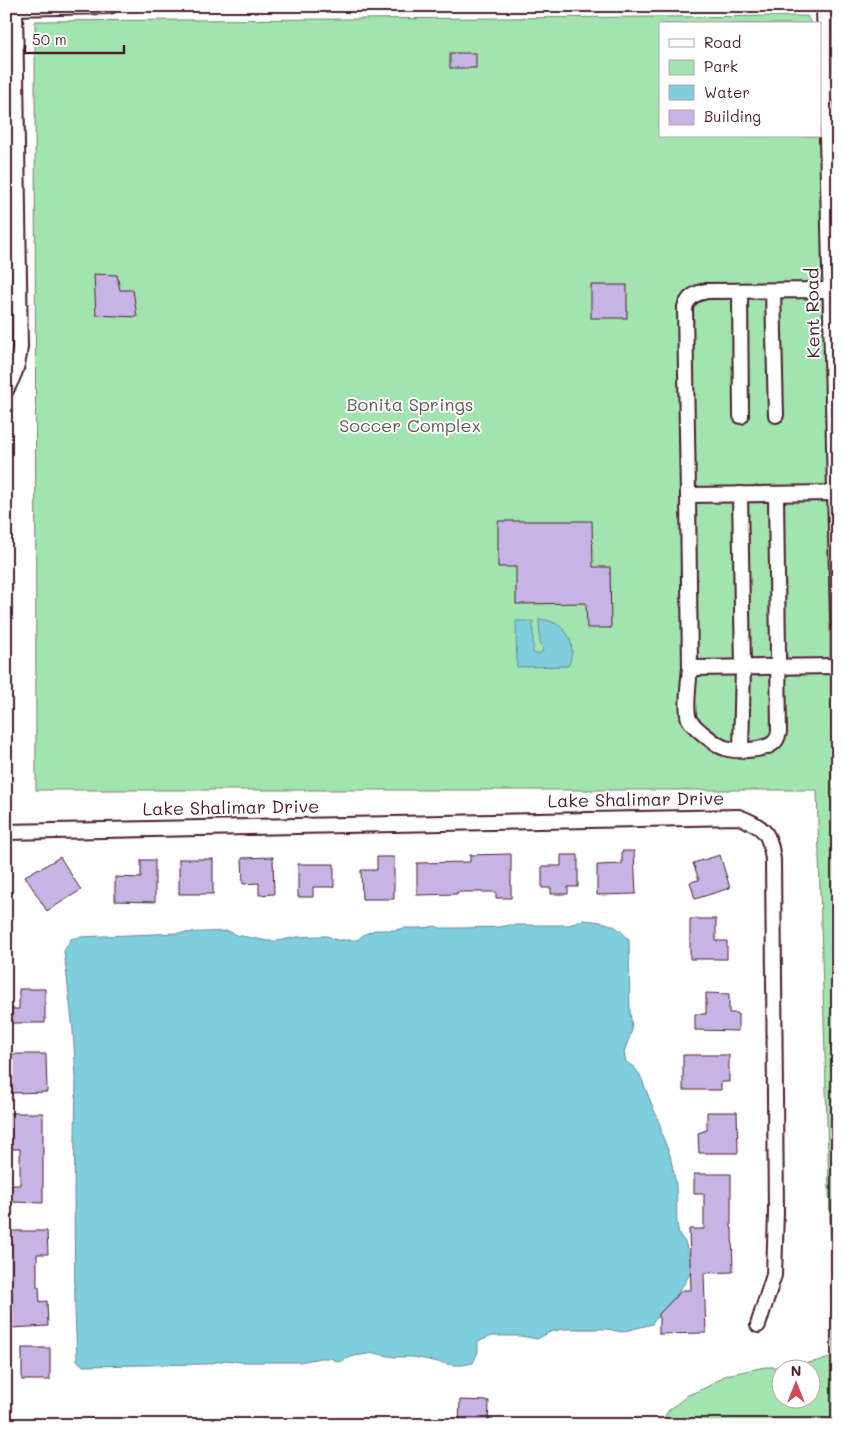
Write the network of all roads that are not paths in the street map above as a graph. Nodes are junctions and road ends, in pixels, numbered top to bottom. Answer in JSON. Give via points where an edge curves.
{"nodes":[{"id":1,"x":110,"y":6,"type":"edge"},
{"id":2,"x":824,"y":6,"type":"edge"},
{"id":3,"x":12,"y":7,"type":"edge"},
{"id":4,"x":831,"y":290,"type":"junction"},
{"id":5,"x":740,"y":291,"type":"junction"},
{"id":6,"x":773,"y":291,"type":"junction"},
{"id":7,"x":6,"y":390,"type":"edge"},
{"id":8,"x":776,"y":415,"type":"dead end"},
{"id":9,"x":741,"y":416,"type":"dead end"},
{"id":10,"x":836,"y":493,"type":"junction"},
{"id":11,"x":740,"y":494,"type":"junction"},
{"id":12,"x":776,"y":494,"type":"junction"},
{"id":13,"x":688,"y":495,"type":"junction"},
{"id":14,"x":838,"y":619,"type":"edge"},
{"id":15,"x":838,"y":666,"type":"edge"},
{"id":16,"x":743,"y":667,"type":"junction"},
{"id":17,"x":778,"y":667,"type":"junction"},
{"id":18,"x":690,"y":668,"type":"junction"},
{"id":19,"x":741,"y":750,"type":"junction"},
{"id":20,"x":6,"y":832,"type":"edge"},
{"id":21,"x":758,"y":1325,"type":"dead end"}],
"edges":[{"from":1,"to":3,"type":"street"},
{"from":2,"to":4,"type":"street","name":"Kent Road"},
{"from":3,"to":7,"type":"street","via":[[20,347],[18,363]]},
{"from":4,"to":6,"type":"street"},
{"from":4,"to":10,"type":"street","name":"Kent Road"},
{"from":5,"to":6,"type":"street"},
{"from":5,"to":9,"type":"street"},
{"from":5,"to":13,"type":"street","via":[[700,292],[690,297],[685,307]]},
{"from":6,"to":8,"type":"street"},
{"from":10,"to":12,"type":"street"},
{"from":10,"to":14,"type":"street","name":"Kent Road"},
{"from":11,"to":12,"type":"street"},
{"from":11,"to":13,"type":"street"},
{"from":11,"to":16,"type":"street"},
{"from":12,"to":17,"type":"street"},
{"from":13,"to":18,"type":"street"},
{"from":15,"to":17,"type":"street"},
{"from":16,"to":17,"type":"street"},
{"from":16,"to":18,"type":"street"},
{"from":16,"to":19,"type":"street"},
{"from":17,"to":19,"type":"street","via":[[777,739],[771,745],[758,749]]},
{"from":18,"to":19,"type":"street","via":[[689,718],[694,726],[724,748]]},
{"from":20,"to":21,"type":"street","name":"Lake Shalimar Drive","via":[[738,818],[752,822],[764,830],[771,844],[772,860],[776,1213],[774,1275]]}]}
